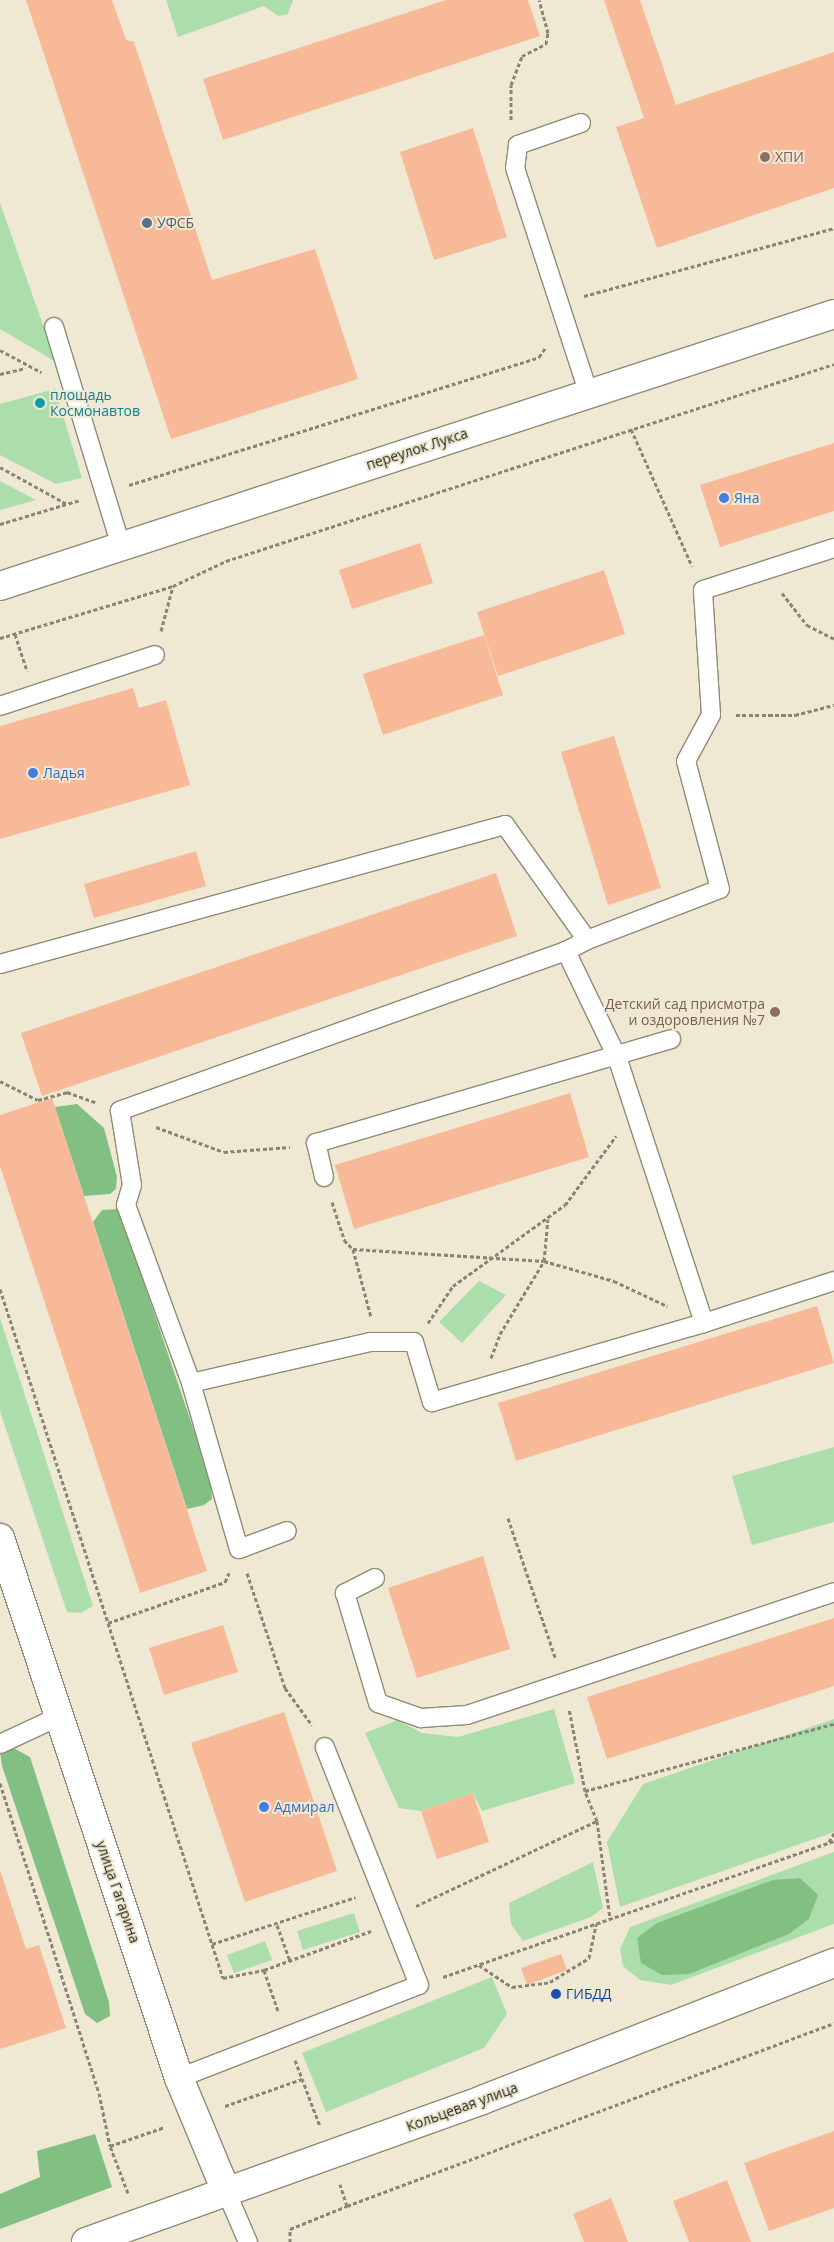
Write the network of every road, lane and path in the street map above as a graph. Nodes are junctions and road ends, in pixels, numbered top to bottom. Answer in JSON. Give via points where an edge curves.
{"nodes":[{"id":1,"x":539,"y":0,"type":"edge"},
{"id":2,"x":581,"y":123,"type":"dead end"},
{"id":3,"x":518,"y":145,"type":"junction"},
{"id":4,"x":834,"y":228,"type":"edge"},
{"id":5,"x":834,"y":314,"type":"edge"},
{"id":6,"x":566,"y":319,"type":"junction"},
{"id":7,"x":54,"y":327,"type":"dead end"},
{"id":8,"x":0,"y":350,"type":"edge"},
{"id":9,"x":834,"y":364,"type":"edge"},
{"id":10,"x":0,"y":374,"type":"edge"},
{"id":11,"x":588,"y":394,"type":"junction"},
{"id":12,"x":631,"y":429,"type":"junction"},
{"id":13,"x":0,"y":467,"type":"edge"},
{"id":14,"x":105,"y":492,"type":"junction"},
{"id":15,"x":67,"y":504,"type":"junction"},
{"id":16,"x":0,"y":524,"type":"edge"},
{"id":17,"x":121,"y":546,"type":"junction"},
{"id":18,"x":834,"y":548,"type":"edge"},
{"id":19,"x":765,"y":570,"type":"junction"},
{"id":20,"x":0,"y":586,"type":"edge"},
{"id":21,"x":173,"y":586,"type":"junction"},
{"id":22,"x":703,"y":590,"type":"junction"},
{"id":23,"x":15,"y":634,"type":"junction"},
{"id":24,"x":0,"y":638,"type":"edge"},
{"id":25,"x":834,"y":638,"type":"edge"},
{"id":26,"x":155,"y":655,"type":"joint"},
{"id":27,"x":35,"y":695,"type":"junction"},
{"id":28,"x":834,"y":705,"type":"edge"},
{"id":29,"x":0,"y":706,"type":"edge"},
{"id":30,"x":710,"y":716,"type":"junction"},
{"id":31,"x":587,"y":940,"type":"junction"},
{"id":32,"x":566,"y":951,"type":"junction"},
{"id":33,"x":0,"y":964,"type":"edge"},
{"id":34,"x":671,"y":1039,"type":"dead end"},
{"id":35,"x":617,"y":1057,"type":"junction"},
{"id":36,"x":0,"y":1081,"type":"edge"},
{"id":37,"x":634,"y":1110,"type":"junction"},
{"id":38,"x":120,"y":1111,"type":"junction"},
{"id":39,"x":316,"y":1143,"type":"junction"},
{"id":40,"x":324,"y":1176,"type":"joint"},
{"id":41,"x":548,"y":1218,"type":"junction"},
{"id":42,"x":353,"y":1249,"type":"junction"},
{"id":43,"x":493,"y":1256,"type":"junction"},
{"id":44,"x":544,"y":1261,"type":"junction"},
{"id":45,"x":834,"y":1281,"type":"edge"},
{"id":46,"x":0,"y":1289,"type":"edge"},
{"id":47,"x":704,"y":1323,"type":"junction"},
{"id":48,"x":378,"y":1342,"type":"junction"},
{"id":49,"x":414,"y":1342,"type":"junction"},
{"id":50,"x":191,"y":1383,"type":"junction"},
{"id":51,"x":480,"y":1388,"type":"junction"},
{"id":52,"x":508,"y":1518,"type":"dead end"},
{"id":53,"x":287,"y":1531,"type":"dead end"},
{"id":54,"x":0,"y":1538,"type":"edge"},
{"id":55,"x":239,"y":1549,"type":"junction"},
{"id":56,"x":375,"y":1578,"type":"dead end"},
{"id":57,"x":834,"y":1592,"type":"edge"},
{"id":58,"x":108,"y":1623,"type":"junction"},
{"id":59,"x":564,"y":1682,"type":"junction"},
{"id":60,"x":301,"y":1706,"type":"dead end"},
{"id":61,"x":58,"y":1717,"type":"junction"},
{"id":62,"x":834,"y":1724,"type":"edge"},
{"id":63,"x":0,"y":1744,"type":"edge"},
{"id":64,"x":325,"y":1747,"type":"dead end"},
{"id":65,"x":0,"y":1783,"type":"edge"},
{"id":66,"x":584,"y":1791,"type":"junction"},
{"id":67,"x":597,"y":1821,"type":"junction"},
{"id":68,"x":834,"y":1833,"type":"edge"},
{"id":69,"x":834,"y":1841,"type":"edge"},
{"id":70,"x":829,"y":1843,"type":"junction"},
{"id":71,"x":381,"y":1888,"type":"junction"},
{"id":72,"x":392,"y":1917,"type":"junction"},
{"id":73,"x":610,"y":1919,"type":"junction"},
{"id":74,"x":596,"y":1924,"type":"junction"},
{"id":75,"x":277,"y":1925,"type":"junction"},
{"id":76,"x":212,"y":1944,"type":"junction"},
{"id":77,"x":290,"y":1960,"type":"junction"},
{"id":78,"x":834,"y":1963,"type":"edge"},
{"id":79,"x":478,"y":1965,"type":"junction"},
{"id":80,"x":264,"y":1970,"type":"junction"},
{"id":81,"x":419,"y":1985,"type":"junction"},
{"id":82,"x":834,"y":2023,"type":"edge"},
{"id":83,"x":287,"y":2036,"type":"junction"},
{"id":84,"x":179,"y":2078,"type":"junction"},
{"id":85,"x":302,"y":2079,"type":"dead end"},
{"id":86,"x":110,"y":2146,"type":"dead end"},
{"id":87,"x":226,"y":2190,"type":"junction"},
{"id":88,"x":347,"y":2206,"type":"dead end"},
{"id":89,"x":86,"y":2242,"type":"edge"},
{"id":90,"x":248,"y":2242,"type":"edge"}],
"edges":[{"from":1,"to":3,"type":"path","via":[[548,32],[546,44],[522,56],[511,85],[510,116]]},
{"from":2,"to":3,"type":"lane"},
{"from":3,"to":6,"type":"lane","via":[[515,168]]},
{"from":4,"to":6,"type":"path","via":[[585,295]]},
{"from":5,"to":11,"type":"main road","name":"переулок Лукса"},
{"from":6,"to":11,"type":"lane"},
{"from":6,"to":14,"type":"path","via":[[539,357]]},
{"from":7,"to":14,"type":"lane"},
{"from":8,"to":10,"type":"path","via":[[26,368]]},
{"from":9,"to":12,"type":"path"},
{"from":11,"to":17,"type":"main road","name":"переулок Лукса"},
{"from":12,"to":21,"type":"path","via":[[226,561]]},
{"from":12,"to":22,"type":"path"},
{"from":13,"to":15,"type":"path"},
{"from":14,"to":15,"type":"path"},
{"from":14,"to":17,"type":"lane"},
{"from":15,"to":16,"type":"path"},
{"from":17,"to":20,"type":"main road","name":"переулок Лукса"},
{"from":18,"to":19,"type":"lane"},
{"from":19,"to":22,"type":"lane"},
{"from":19,"to":25,"type":"path","via":[[807,625]]},
{"from":21,"to":23,"type":"path"},
{"from":21,"to":26,"type":"path"},
{"from":22,"to":30,"type":"lane"},
{"from":23,"to":24,"type":"path"},
{"from":23,"to":27,"type":"path"},
{"from":26,"to":27,"type":"lane"},
{"from":27,"to":29,"type":"lane"},
{"from":28,"to":30,"type":"path","via":[[795,715]]},
{"from":30,"to":31,"type":"lane","via":[[686,761],[720,889]]},
{"from":31,"to":32,"type":"lane"},
{"from":31,"to":33,"type":"lane","via":[[505,825]]},
{"from":32,"to":35,"type":"lane"},
{"from":32,"to":38,"type":"lane"},
{"from":34,"to":35,"type":"lane"},
{"from":35,"to":37,"type":"lane"},
{"from":35,"to":39,"type":"lane"},
{"from":36,"to":38,"type":"path","via":[[38,1100],[67,1092]]},
{"from":37,"to":41,"type":"path","via":[[566,1205]]},
{"from":37,"to":47,"type":"lane"},
{"from":38,"to":39,"type":"path","via":[[224,1152],[261,1152]]},
{"from":38,"to":50,"type":"lane","via":[[132,1185],[126,1204]]},
{"from":39,"to":40,"type":"lane"},
{"from":40,"to":42,"type":"path","via":[[344,1240]]},
{"from":41,"to":43,"type":"path"},
{"from":41,"to":44,"type":"path"},
{"from":42,"to":43,"type":"path"},
{"from":42,"to":48,"type":"path"},
{"from":43,"to":44,"type":"path"},
{"from":43,"to":49,"type":"path","via":[[453,1286]]},
{"from":44,"to":47,"type":"path","via":[[614,1281]]},
{"from":44,"to":51,"type":"path","via":[[500,1334]]},
{"from":45,"to":47,"type":"lane"},
{"from":46,"to":58,"type":"path"},
{"from":47,"to":51,"type":"lane"},
{"from":48,"to":49,"type":"lane"},
{"from":48,"to":50,"type":"lane"},
{"from":49,"to":51,"type":"lane","via":[[432,1402]]},
{"from":50,"to":55,"type":"lane"},
{"from":52,"to":59,"type":"path"},
{"from":53,"to":55,"type":"lane"},
{"from":54,"to":61,"type":"main road","name":"улица Гагарина"},
{"from":55,"to":58,"type":"path","via":[[225,1582]]},
{"from":55,"to":60,"type":"path","via":[[285,1688]]},
{"from":56,"to":59,"type":"lane","via":[[344,1593],[378,1703],[421,1718],[466,1715]]},
{"from":57,"to":59,"type":"lane"},
{"from":58,"to":76,"type":"path"},
{"from":59,"to":66,"type":"path"},
{"from":61,"to":63,"type":"lane"},
{"from":61,"to":84,"type":"main road","name":"улица Гагарина"},
{"from":62,"to":66,"type":"path"},
{"from":64,"to":71,"type":"lane"},
{"from":65,"to":86,"type":"path","via":[[99,2093]]},
{"from":66,"to":67,"type":"path"},
{"from":67,"to":72,"type":"path"},
{"from":67,"to":73,"type":"path"},
{"from":68,"to":70,"type":"path"},
{"from":69,"to":70,"type":"path"},
{"from":70,"to":73,"type":"path"},
{"from":71,"to":72,"type":"lane"},
{"from":71,"to":75,"type":"path"},
{"from":72,"to":77,"type":"path","via":[[365,1936]]},
{"from":72,"to":81,"type":"lane"},
{"from":73,"to":74,"type":"path"},
{"from":74,"to":79,"type":"path"},
{"from":74,"to":79,"type":"path","via":[[589,1958],[550,1982],[512,1987]]},
{"from":75,"to":76,"type":"path"},
{"from":75,"to":77,"type":"path"},
{"from":76,"to":80,"type":"path","via":[[223,1978]]},
{"from":77,"to":80,"type":"path"},
{"from":78,"to":87,"type":"main road","name":"Кольцевая улица","via":[[482,2100]]},
{"from":79,"to":81,"type":"path"},
{"from":80,"to":83,"type":"path"},
{"from":81,"to":83,"type":"lane"},
{"from":82,"to":88,"type":"path"},
{"from":83,"to":84,"type":"lane"},
{"from":83,"to":85,"type":"path"},
{"from":84,"to":87,"type":"main road","name":"улица Гагарина"},
{"from":87,"to":89,"type":"main road","name":"Кольцевая улица"},
{"from":87,"to":90,"type":"lane","name":"улица Гагарина"}]}
